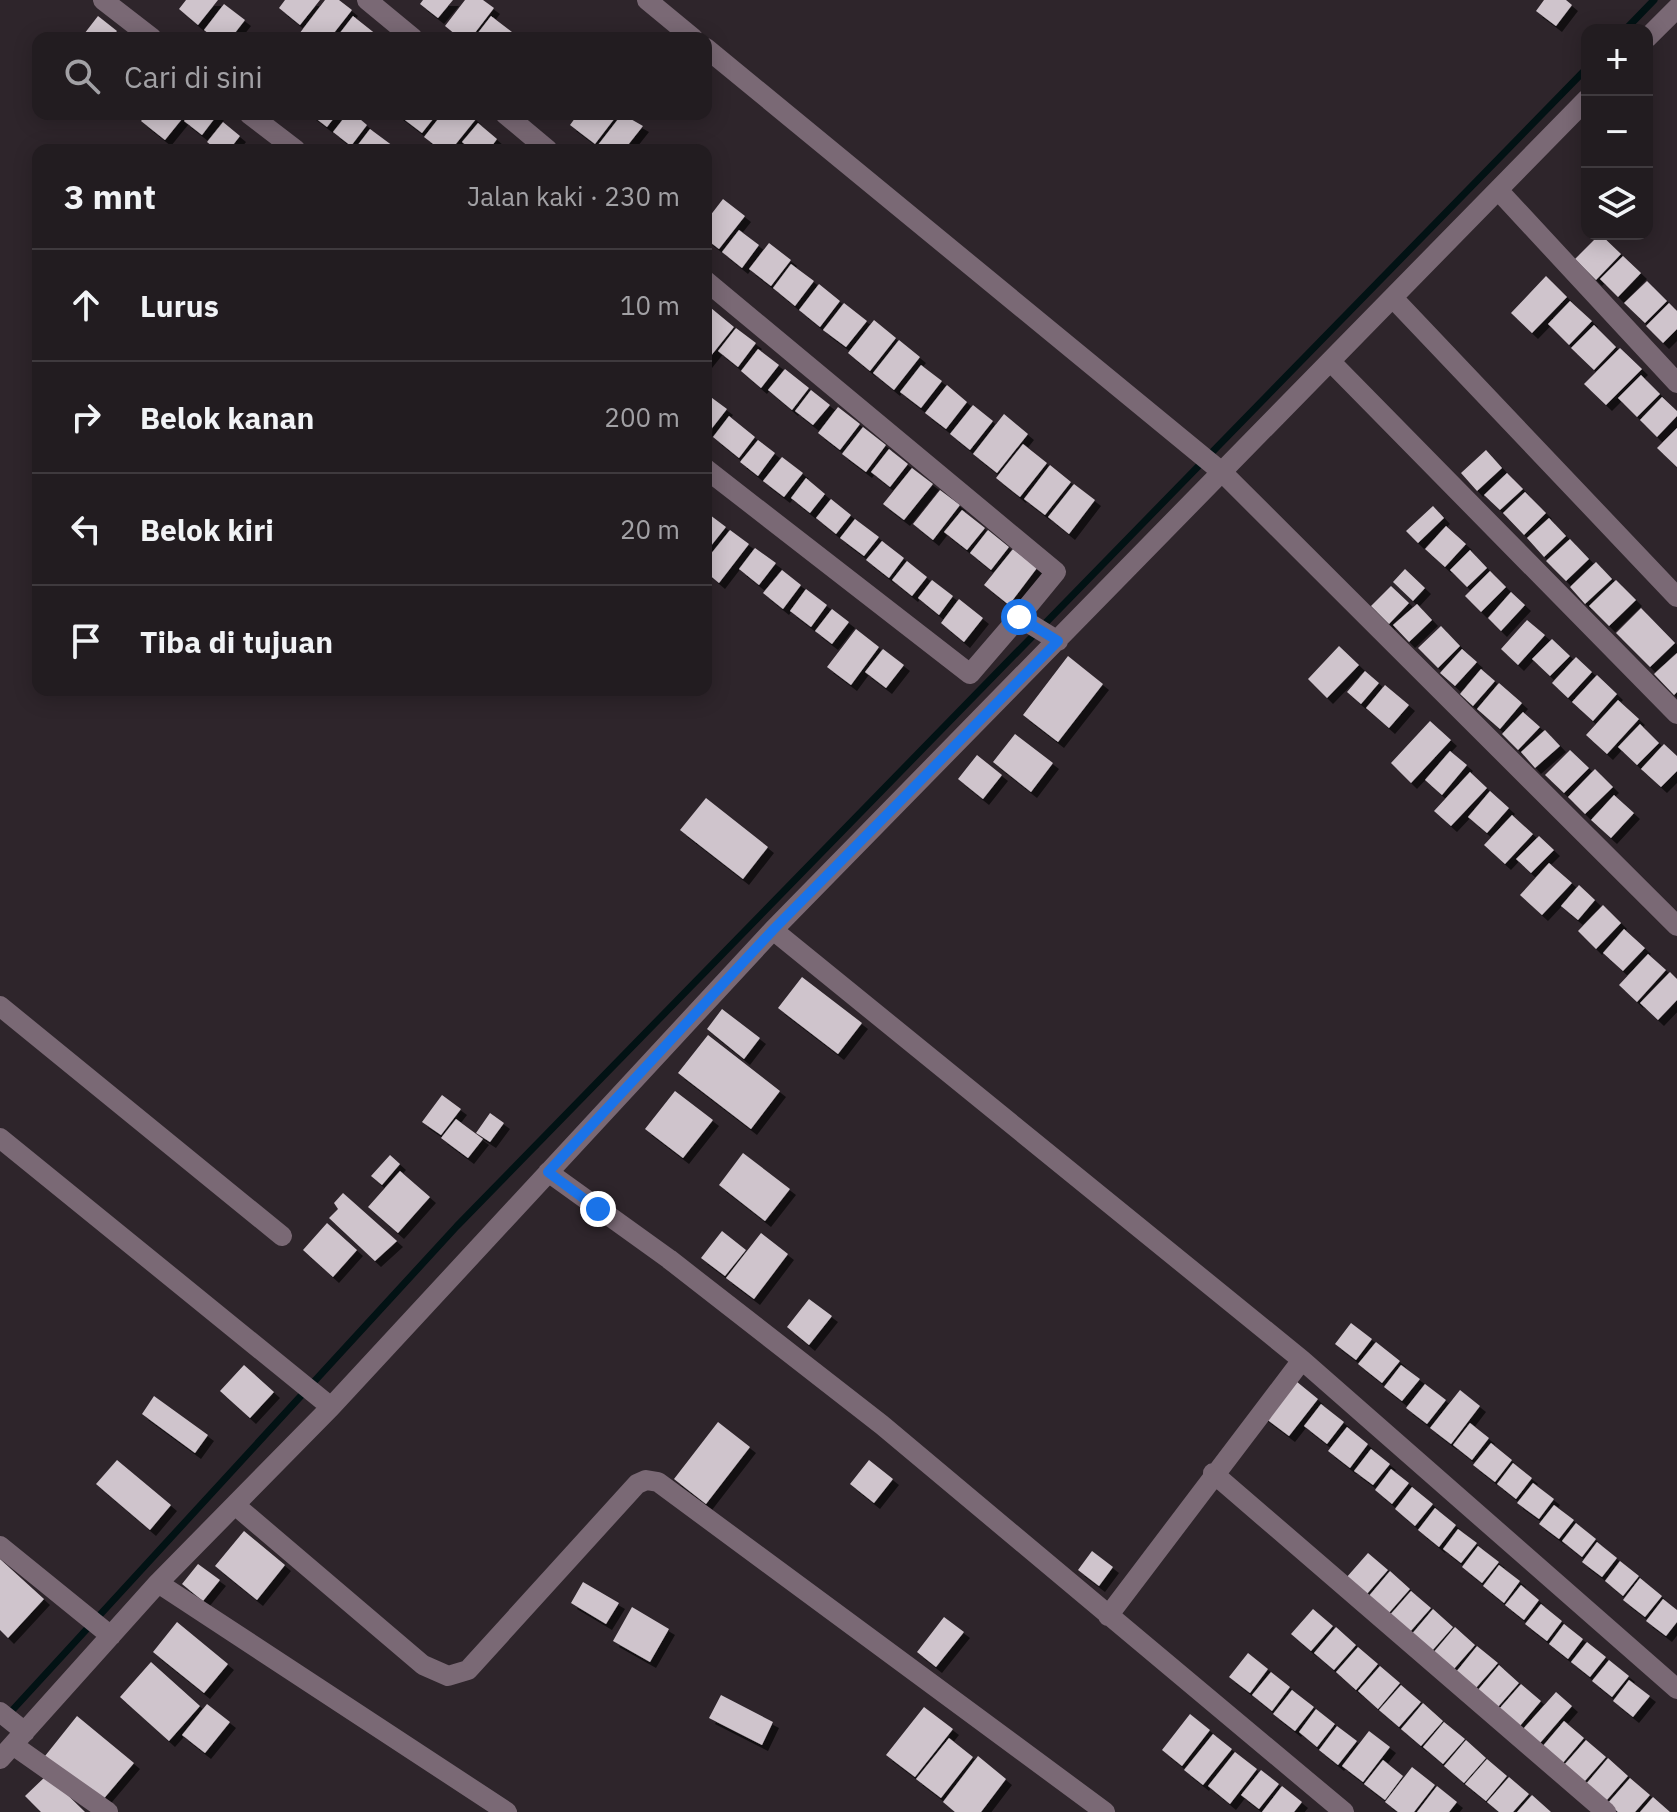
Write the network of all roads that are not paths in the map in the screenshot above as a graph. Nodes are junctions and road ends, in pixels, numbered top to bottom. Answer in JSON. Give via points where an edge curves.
{"nodes":[{"id":1,"x":103,"y":0,"type":"edge"},
{"id":2,"x":367,"y":0,"type":"edge"},
{"id":3,"x":647,"y":0,"type":"edge"},
{"id":4,"x":1677,"y":8,"type":"edge"},
{"id":5,"x":144,"y":32,"type":"edge"},
{"id":6,"x":406,"y":32,"type":"edge"},
{"id":7,"x":686,"y":32,"type":"edge"},
{"id":8,"x":1653,"y":32,"type":"edge"},
{"id":9,"x":712,"y":53,"type":"edge"},
{"id":10,"x":1581,"y":105,"type":"edge"},
{"id":11,"x":257,"y":120,"type":"edge"},
{"id":12,"x":512,"y":120,"type":"edge"},
{"id":13,"x":288,"y":144,"type":"edge"},
{"id":14,"x":541,"y":144,"type":"edge"},
{"id":15,"x":1498,"y":190,"type":"junction"},
{"id":16,"x":712,"y":286,"type":"edge"},
{"id":17,"x":1393,"y":298,"type":"junction"},
{"id":18,"x":1331,"y":362,"type":"junction"},
{"id":19,"x":1677,"y":383,"type":"edge"},
{"id":20,"x":1223,"y":473,"type":"junction"},
{"id":21,"x":712,"y":474,"type":"edge"},
{"id":22,"x":1677,"y":597,"type":"edge"},
{"id":23,"x":1023,"y":620,"type":"junction"},
{"id":24,"x":1054,"y":638,"type":"junction"},
{"id":25,"x":1677,"y":714,"type":"edge"},
{"id":26,"x":1676,"y":921,"type":"edge"},
{"id":27,"x":773,"y":930,"type":"junction"},
{"id":28,"x":0,"y":1006,"type":"edge"},
{"id":29,"x":0,"y":1138,"type":"edge"},
{"id":30,"x":548,"y":1172,"type":"junction"},
{"id":31,"x":282,"y":1236,"type":"dead end"},
{"id":32,"x":1302,"y":1360,"type":"junction"},
{"id":33,"x":327,"y":1403,"type":"junction"},
{"id":34,"x":1213,"y":1473,"type":"junction"},
{"id":35,"x":235,"y":1505,"type":"junction"},
{"id":36,"x":0,"y":1546,"type":"edge"},
{"id":37,"x":158,"y":1583,"type":"junction"},
{"id":38,"x":1108,"y":1616,"type":"junction"},
{"id":39,"x":111,"y":1636,"type":"junction"},
{"id":40,"x":1677,"y":1689,"type":"edge"},
{"id":41,"x":0,"y":1712,"type":"edge"},
{"id":42,"x":15,"y":1741,"type":"edge"},
{"id":43,"x":108,"y":1812,"type":"edge"},
{"id":44,"x":507,"y":1812,"type":"edge"},
{"id":45,"x":1105,"y":1812,"type":"edge"},
{"id":46,"x":1344,"y":1812,"type":"edge"},
{"id":47,"x":1606,"y":1812,"type":"edge"}],
"edges":[{"from":1,"to":5,"type":"street"},
{"from":2,"to":6,"type":"street"},
{"from":3,"to":7,"type":"street"},
{"from":4,"to":8,"type":"street"},
{"from":9,"to":20,"type":"street"},
{"from":10,"to":15,"type":"street"},
{"from":11,"to":13,"type":"street"},
{"from":12,"to":14,"type":"street"},
{"from":15,"to":17,"type":"street"},
{"from":15,"to":19,"type":"street"},
{"from":16,"to":23,"type":"street","via":[[1056,572]]},
{"from":17,"to":18,"type":"street"},
{"from":17,"to":22,"type":"street"},
{"from":18,"to":20,"type":"street"},
{"from":18,"to":25,"type":"street"},
{"from":20,"to":24,"type":"street"},
{"from":20,"to":26,"type":"street"},
{"from":21,"to":23,"type":"street","via":[[970,674]]},
{"from":23,"to":24,"type":"street"},
{"from":24,"to":27,"type":"street"},
{"from":27,"to":30,"type":"street"},
{"from":27,"to":32,"type":"street"},
{"from":28,"to":31,"type":"street"},
{"from":29,"to":33,"type":"street"},
{"from":30,"to":33,"type":"street"},
{"from":30,"to":38,"type":"street","via":[[870,1415]]},
{"from":32,"to":34,"type":"street"},
{"from":32,"to":40,"type":"street"},
{"from":33,"to":35,"type":"street"},
{"from":34,"to":38,"type":"street"},
{"from":34,"to":47,"type":"street"},
{"from":35,"to":37,"type":"street"},
{"from":35,"to":45,"type":"street","via":[[423,1665],[448,1676],[468,1670],[637,1484],[658,1482]]},
{"from":36,"to":39,"type":"street"},
{"from":37,"to":39,"type":"street"},
{"from":37,"to":44,"type":"street"},
{"from":38,"to":46,"type":"street"},
{"from":39,"to":42,"type":"street"},
{"from":41,"to":42,"type":"street"},
{"from":42,"to":43,"type":"street"}]}
